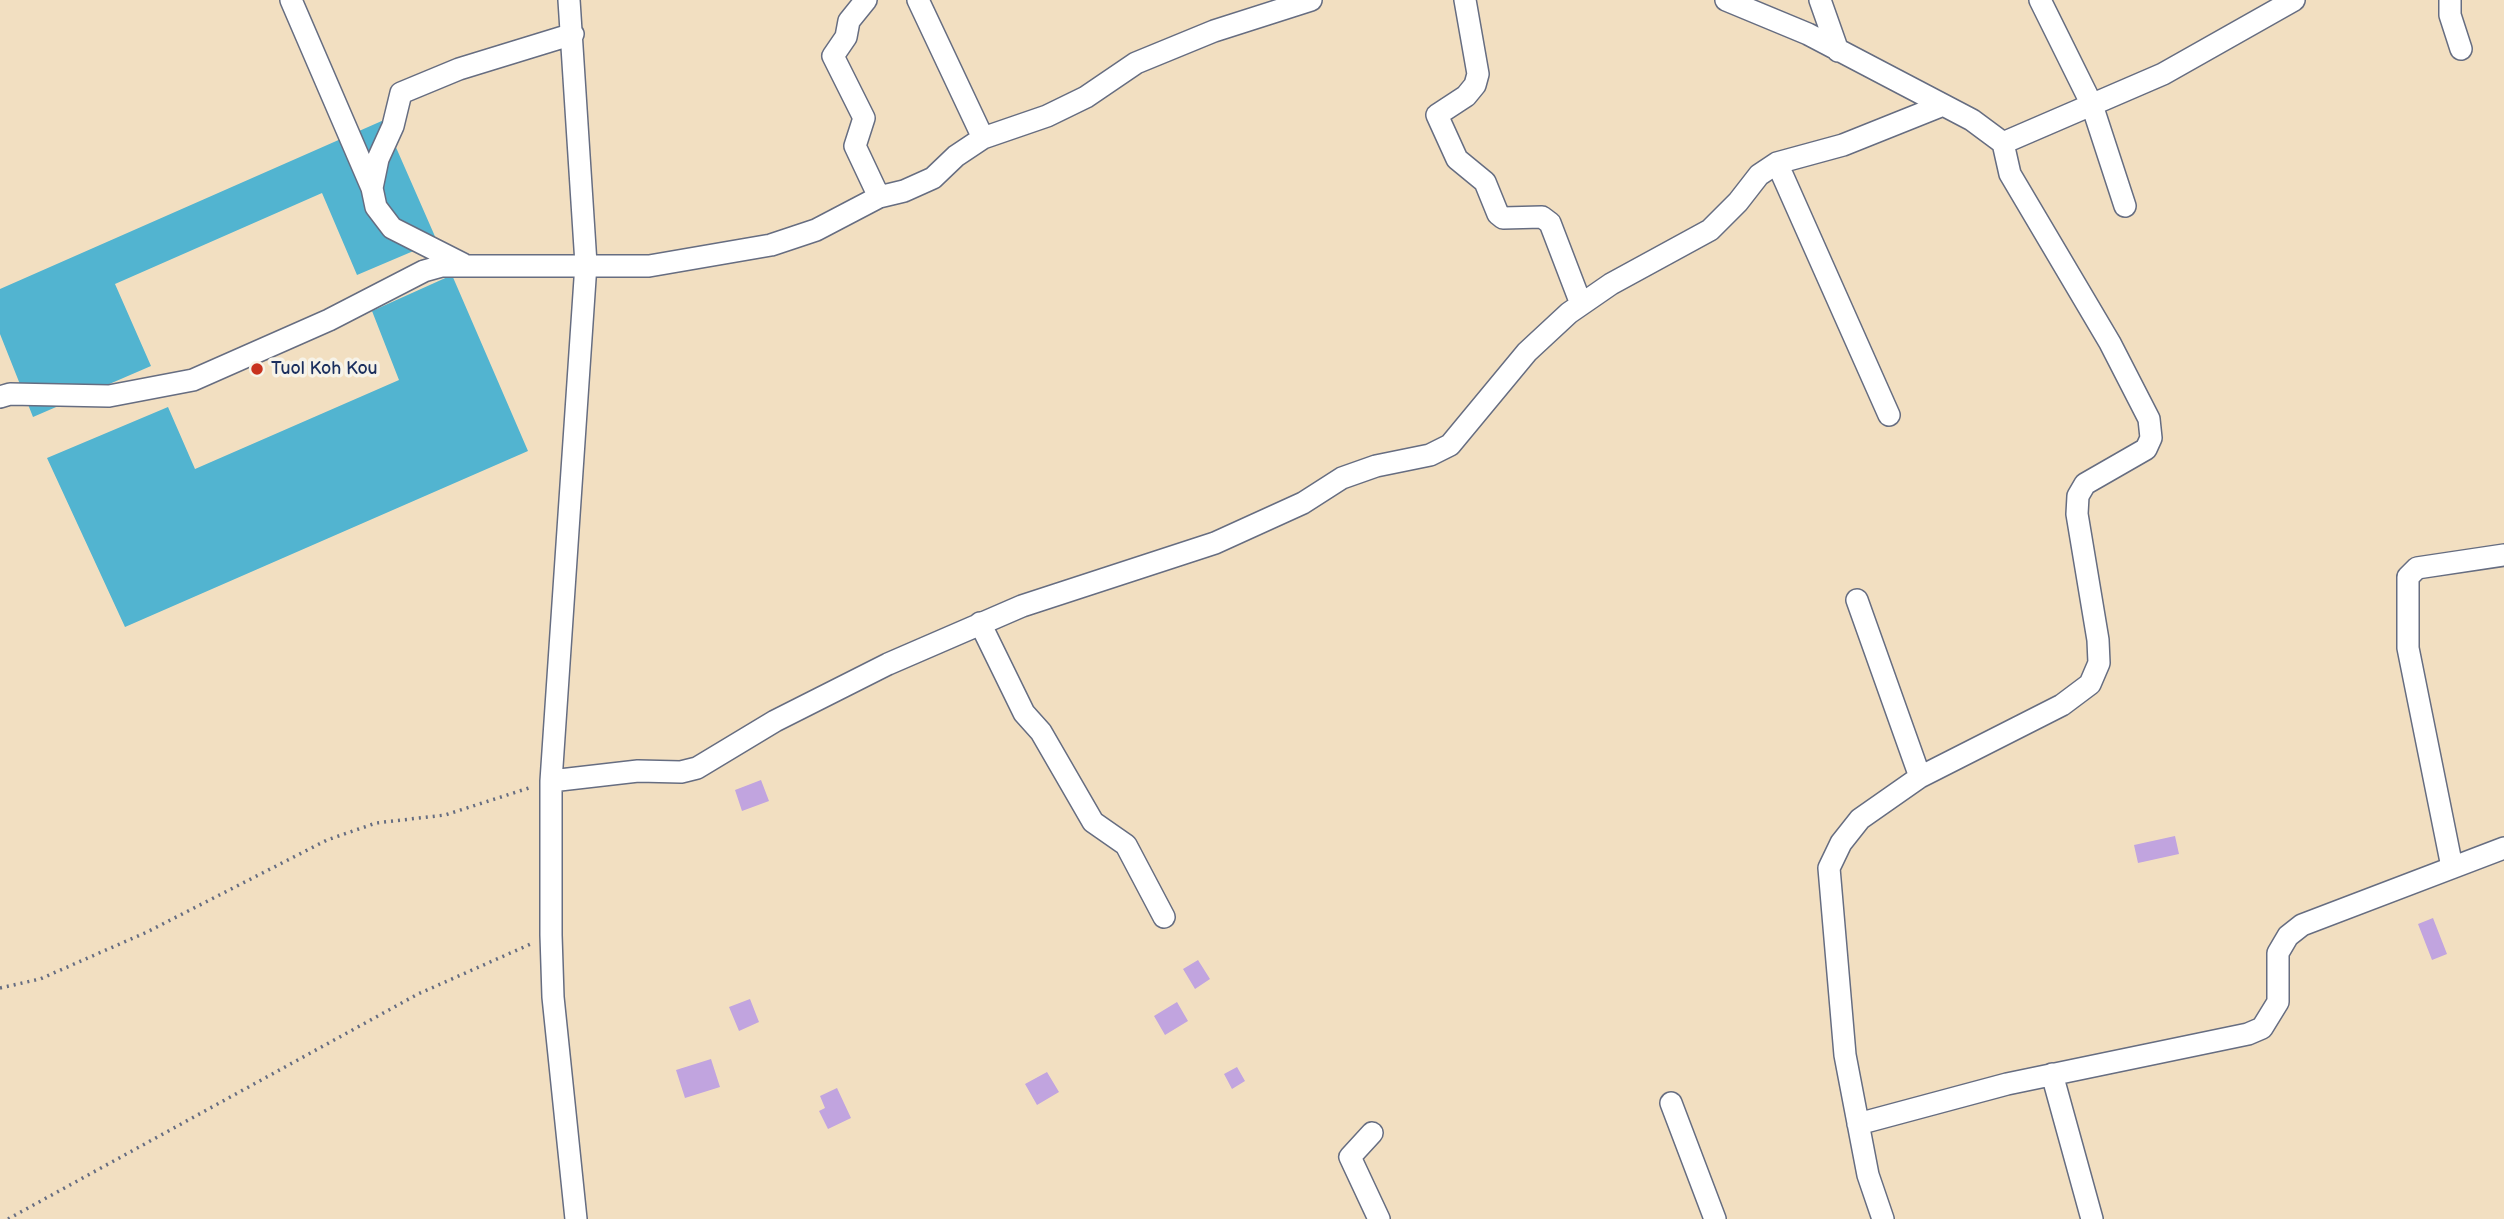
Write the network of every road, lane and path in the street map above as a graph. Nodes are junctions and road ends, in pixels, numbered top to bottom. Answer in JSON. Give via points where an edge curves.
{"nodes":[{"id":1,"x":291,"y":0,"type":"edge"},
{"id":2,"x":569,"y":0,"type":"edge"},
{"id":3,"x":866,"y":0,"type":"edge"},
{"id":4,"x":918,"y":0,"type":"edge"},
{"id":5,"x":1311,"y":0,"type":"edge"},
{"id":6,"x":1465,"y":0,"type":"edge"},
{"id":7,"x":1727,"y":0,"type":"edge"},
{"id":8,"x":1820,"y":0,"type":"edge"},
{"id":9,"x":2040,"y":0,"type":"edge"},
{"id":10,"x":2294,"y":0,"type":"edge"},
{"id":11,"x":2450,"y":0,"type":"edge"},
{"id":12,"x":573,"y":34,"type":"junction"},
{"id":13,"x":2461,"y":48,"type":"dead end"},
{"id":14,"x":1838,"y":51,"type":"junction"},
{"id":15,"x":1943,"y":105,"type":"junction"},
{"id":16,"x":2092,"y":105,"type":"junction"},
{"id":17,"x":984,"y":138,"type":"junction"},
{"id":18,"x":2003,"y":143,"type":"junction"},
{"id":19,"x":1777,"y":163,"type":"junction"},
{"id":20,"x":372,"y":188,"type":"junction"},
{"id":21,"x":879,"y":197,"type":"junction"},
{"id":22,"x":2125,"y":206,"type":"dead end"},
{"id":23,"x":586,"y":264,"type":"junction"},
{"id":24,"x":467,"y":266,"type":"junction"},
{"id":25,"x":1581,"y":304,"type":"junction"},
{"id":26,"x":0,"y":397,"type":"edge"},
{"id":27,"x":1889,"y":415,"type":"dead end"},
{"id":28,"x":2504,"y":555,"type":"edge"},
{"id":29,"x":1857,"y":600,"type":"dead end"},
{"id":30,"x":980,"y":624,"type":"junction"},
{"id":31,"x":1920,"y":777,"type":"junction"},
{"id":32,"x":551,"y":780,"type":"junction"},
{"id":33,"x":2504,"y":848,"type":"edge"},
{"id":34,"x":2452,"y":867,"type":"junction"},
{"id":35,"x":1164,"y":917,"type":"dead end"},
{"id":36,"x":551,"y":935,"type":"junction"},
{"id":37,"x":0,"y":988,"type":"edge"},
{"id":38,"x":2052,"y":1074,"type":"junction"},
{"id":39,"x":1671,"y":1103,"type":"dead end"},
{"id":40,"x":1858,"y":1124,"type":"junction"},
{"id":41,"x":1372,"y":1133,"type":"dead end"},
{"id":42,"x":8,"y":1219,"type":"edge"},
{"id":43,"x":576,"y":1219,"type":"edge"},
{"id":44,"x":1379,"y":1219,"type":"edge"},
{"id":45,"x":1715,"y":1219,"type":"edge"},
{"id":46,"x":1883,"y":1219,"type":"edge"},
{"id":47,"x":2092,"y":1219,"type":"edge"}],
"edges":[{"from":1,"to":20,"type":"street"},
{"from":2,"to":12,"type":"street"},
{"from":3,"to":21,"type":"street","via":[[849,21],[846,37],[833,56],[864,118],[855,146]]},
{"from":4,"to":17,"type":"street"},
{"from":5,"to":17,"type":"street","via":[[1214,31],[1147,59],[1047,116]]},
{"from":6,"to":25,"type":"street","via":[[1478,74],[1466,96],[1437,116],[1457,159],[1485,182],[1498,214],[1503,218],[1542,217],[1550,223]]},
{"from":7,"to":14,"type":"street"},
{"from":8,"to":14,"type":"street"},
{"from":9,"to":16,"type":"street"},
{"from":10,"to":16,"type":"street","via":[[2163,74]]},
{"from":11,"to":13,"type":"street"},
{"from":12,"to":20,"type":"street","via":[[502,54],[401,93],[393,126],[377,159]]},
{"from":12,"to":23,"type":"street"},
{"from":14,"to":15,"type":"street"},
{"from":15,"to":18,"type":"street"},
{"from":15,"to":19,"type":"street","via":[[1843,145]]},
{"from":16,"to":18,"type":"street"},
{"from":16,"to":22,"type":"street"},
{"from":17,"to":21,"type":"street","via":[[933,178]]},
{"from":18,"to":31,"type":"street","via":[[2010,174],[2141,399],[2151,438],[2146,449],[2085,484],[2078,496],[2098,640],[2099,663],[2091,684],[2068,702]]},
{"from":19,"to":25,"type":"street","via":[[1759,175],[1710,230]]},
{"from":19,"to":27,"type":"street"},
{"from":20,"to":24,"type":"street","via":[[376,207],[392,228]]},
{"from":21,"to":23,"type":"street","via":[[816,230],[771,245],[649,266]]},
{"from":23,"to":24,"type":"street"},
{"from":23,"to":32,"type":"street"},
{"from":24,"to":26,"type":"street","via":[[424,271],[329,320],[192,380],[108,396]]},
{"from":25,"to":30,"type":"street","via":[[1527,352],[1450,445],[1430,456],[1342,478],[1303,503],[1215,543],[1021,606]]},
{"from":28,"to":34,"type":"street","via":[[2417,568],[2408,577],[2408,648]]},
{"from":29,"to":31,"type":"street"},
{"from":30,"to":32,"type":"street","via":[[775,720],[697,768]]},
{"from":30,"to":35,"type":"street","via":[[1024,713],[1041,732],[1093,822],[1126,845]]},
{"from":31,"to":40,"type":"street","via":[[1860,819],[1829,868],[1845,1055]]},
{"from":32,"to":36,"type":"street"},
{"from":32,"to":37,"type":"path","via":[[445,815],[376,823],[327,840],[147,932],[40,979]]},
{"from":33,"to":34,"type":"street"},
{"from":34,"to":38,"type":"street","via":[[2302,925],[2288,936],[2278,953],[2278,1002],[2262,1028]]},
{"from":36,"to":42,"type":"path","via":[[418,994]]},
{"from":36,"to":43,"type":"street"},
{"from":38,"to":40,"type":"street"},
{"from":38,"to":47,"type":"street"},
{"from":39,"to":45,"type":"street"},
{"from":40,"to":46,"type":"street"},
{"from":41,"to":44,"type":"street","via":[[1350,1157]]}]}
